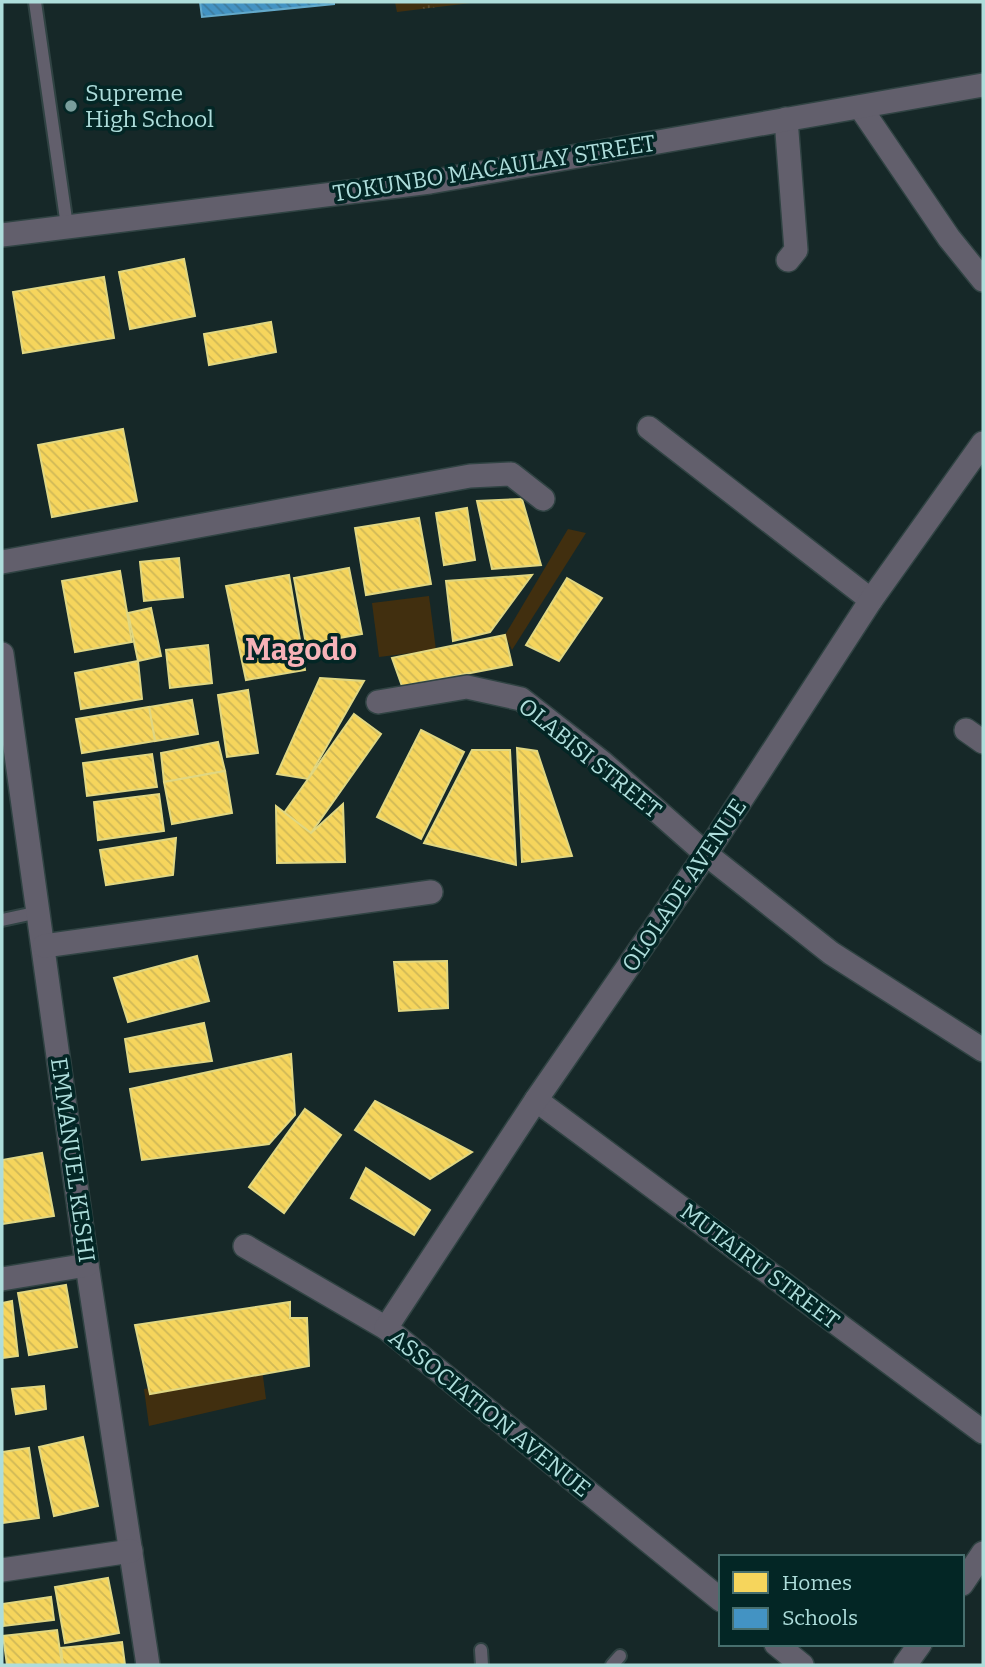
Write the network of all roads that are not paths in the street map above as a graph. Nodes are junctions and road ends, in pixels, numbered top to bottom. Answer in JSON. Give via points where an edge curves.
{"nodes":[{"id":1,"x":35,"y":2,"type":"edge"},
{"id":2,"x":983,"y":85,"type":"edge"},
{"id":3,"x":860,"y":107,"type":"junction"},
{"id":4,"x":786,"y":119,"type":"junction"},
{"id":5,"x":67,"y":226,"type":"junction"},
{"id":6,"x":2,"y":235,"type":"edge"},
{"id":7,"x":788,"y":260,"type":"dead end"},
{"id":8,"x":983,"y":281,"type":"edge"},
{"id":9,"x":649,"y":428,"type":"dead end"},
{"id":10,"x":983,"y":443,"type":"edge"},
{"id":11,"x":543,"y":499,"type":"dead end"},
{"id":12,"x":2,"y":562,"type":"edge"},
{"id":13,"x":871,"y":600,"type":"junction"},
{"id":14,"x":2,"y":654,"type":"edge"},
{"id":15,"x":378,"y":702,"type":"dead end"},
{"id":16,"x":706,"y":854,"type":"junction"},
{"id":17,"x":431,"y":892,"type":"dead end"},
{"id":18,"x":40,"y":912,"type":"junction"},
{"id":19,"x":2,"y":920,"type":"edge"},
{"id":20,"x":44,"y":946,"type":"junction"},
{"id":21,"x":983,"y":1050,"type":"edge"},
{"id":22,"x":536,"y":1100,"type":"junction"},
{"id":23,"x":246,"y":1246,"type":"dead end"},
{"id":24,"x":87,"y":1265,"type":"junction"},
{"id":25,"x":2,"y":1279,"type":"edge"},
{"id":26,"x":386,"y":1328,"type":"junction"},
{"id":27,"x":983,"y":1432,"type":"edge"},
{"id":28,"x":131,"y":1551,"type":"junction"},
{"id":29,"x":983,"y":1553,"type":"edge"},
{"id":30,"x":2,"y":1570,"type":"edge"},
{"id":31,"x":964,"y":1581,"type":"edge"},
{"id":32,"x":719,"y":1598,"type":"edge"},
{"id":33,"x":778,"y":1646,"type":"edge"},
{"id":34,"x":919,"y":1646,"type":"edge"},
{"id":35,"x":481,"y":1650,"type":"dead end"},
{"id":36,"x":148,"y":1665,"type":"edge"},
{"id":37,"x":482,"y":1665,"type":"edge"},
{"id":38,"x":802,"y":1665,"type":"edge"},
{"id":39,"x":905,"y":1665,"type":"edge"}],
"edges":[{"from":1,"to":5,"type":"lane"},
{"from":2,"to":3,"type":"street","name":"TOKUNBO MACAULAY STREET"},
{"from":3,"to":4,"type":"street","name":"TOKUNBO MACAULAY STREET"},
{"from":3,"to":8,"type":"street","via":[[949,239]]},
{"from":4,"to":5,"type":"street","name":"TOKUNBO MACAULAY STREET","via":[[430,182]]},
{"from":4,"to":7,"type":"street","via":[[796,250]]},
{"from":5,"to":6,"type":"street","name":"TOKUNBO MACAULAY STREET"},
{"from":9,"to":13,"type":"street"},
{"from":10,"to":13,"type":"street","name":"OLOLADE AVENUE"},
{"from":11,"to":12,"type":"street","via":[[511,474],[470,476]]},
{"from":13,"to":16,"type":"street","name":"OLOLADE AVENUE"},
{"from":14,"to":18,"type":"street","name":"EMMANUEL KESHI"},
{"from":15,"to":16,"type":"street","name":"OLABISI STREET","via":[[467,687],[520,699],[603,763]]},
{"from":16,"to":21,"type":"street","name":"OLABISI STREET","via":[[831,953]]},
{"from":16,"to":22,"type":"street","name":"OLOLADE AVENUE"},
{"from":17,"to":20,"type":"street"},
{"from":18,"to":19,"type":"lane"},
{"from":18,"to":20,"type":"street","name":"EMMANUEL KESHI"},
{"from":20,"to":24,"type":"street","name":"EMMANUEL KESHI"},
{"from":22,"to":26,"type":"street","name":"OLOLADE AVENUE"},
{"from":22,"to":27,"type":"street","name":"MUTAIRU STREET"},
{"from":23,"to":26,"type":"street","name":"ASSOCIATION AVENUE"},
{"from":24,"to":25,"type":"street"},
{"from":24,"to":28,"type":"street","name":"EMMANUEL KESHI"},
{"from":26,"to":32,"type":"street","name":"ASSOCIATION AVENUE"},
{"from":28,"to":30,"type":"street"},
{"from":28,"to":36,"type":"street","name":"EMMANUEL KESHI"},
{"from":29,"to":31,"type":"street"},
{"from":33,"to":38,"type":"street"},
{"from":34,"to":39,"type":"street"},
{"from":35,"to":37,"type":"lane"}]}
